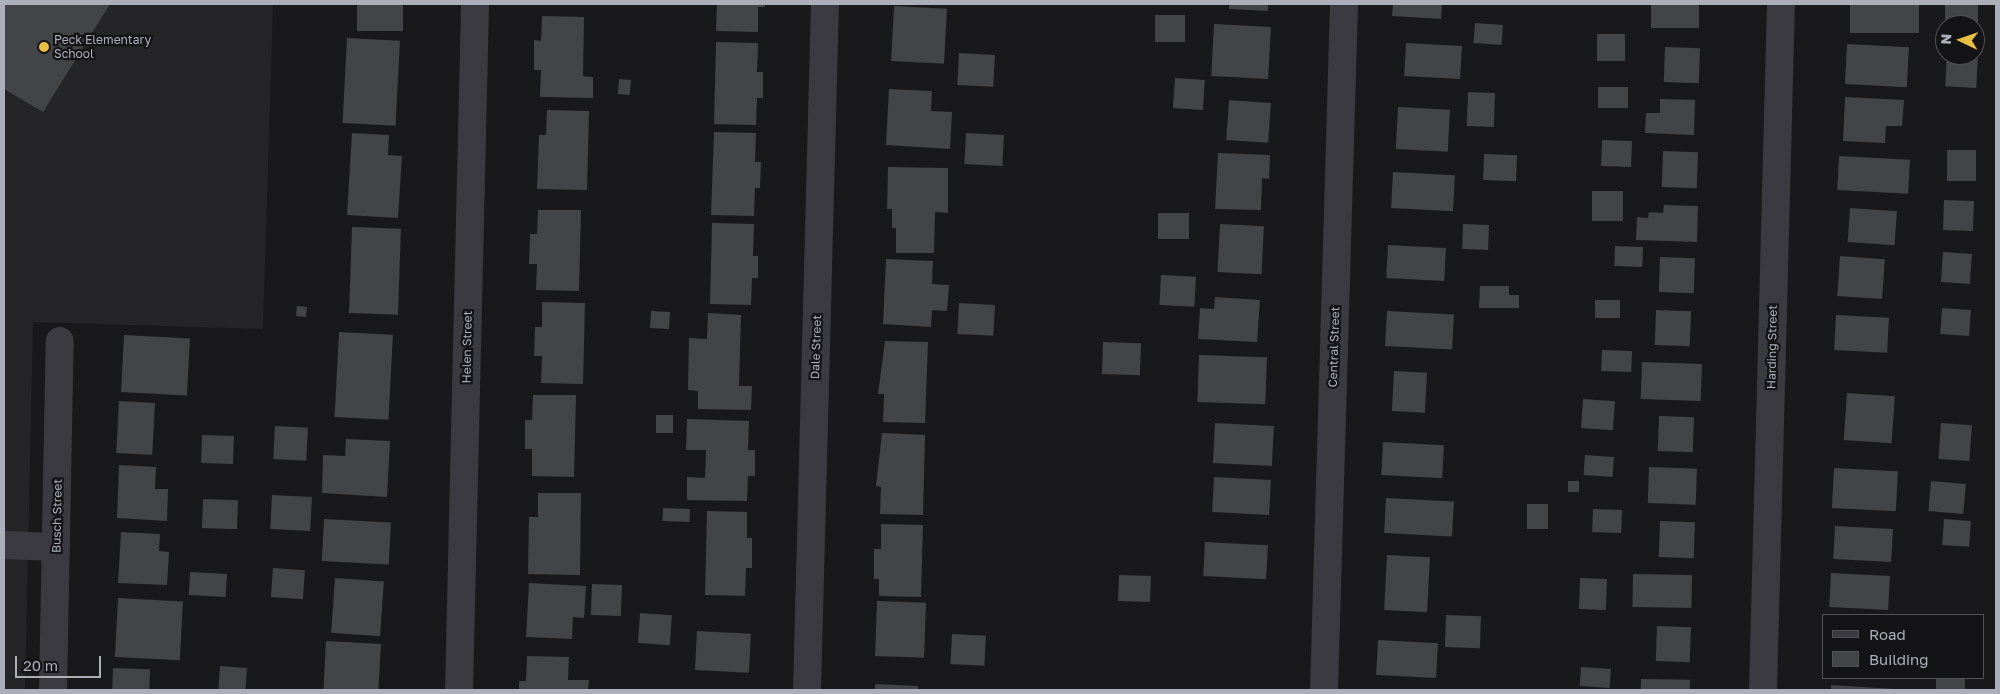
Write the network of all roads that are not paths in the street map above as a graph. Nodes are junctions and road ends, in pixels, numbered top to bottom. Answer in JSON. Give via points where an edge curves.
{"nodes":[{"id":1,"x":475,"y":4,"type":"edge"},
{"id":2,"x":825,"y":4,"type":"edge"},
{"id":3,"x":1344,"y":4,"type":"edge"},
{"id":4,"x":1781,"y":4,"type":"edge"},
{"id":5,"x":60,"y":342,"type":"dead end"},
{"id":6,"x":4,"y":545,"type":"edge"},
{"id":7,"x":56,"y":547,"type":"junction"},
{"id":8,"x":53,"y":690,"type":"edge"},
{"id":9,"x":459,"y":690,"type":"edge"},
{"id":10,"x":807,"y":690,"type":"edge"},
{"id":11,"x":1324,"y":690,"type":"edge"},
{"id":12,"x":1763,"y":690,"type":"edge"}],
"edges":[{"from":1,"to":9,"type":"street","name":"Helen Street"},
{"from":2,"to":10,"type":"street","name":"Dale Street"},
{"from":3,"to":11,"type":"street","name":"Central Street"},
{"from":4,"to":12,"type":"street","name":"Harding Street"},
{"from":5,"to":7,"type":"street","name":"Busch Street"},
{"from":6,"to":7,"type":"street"},
{"from":7,"to":8,"type":"street","name":"Busch Street"}]}
